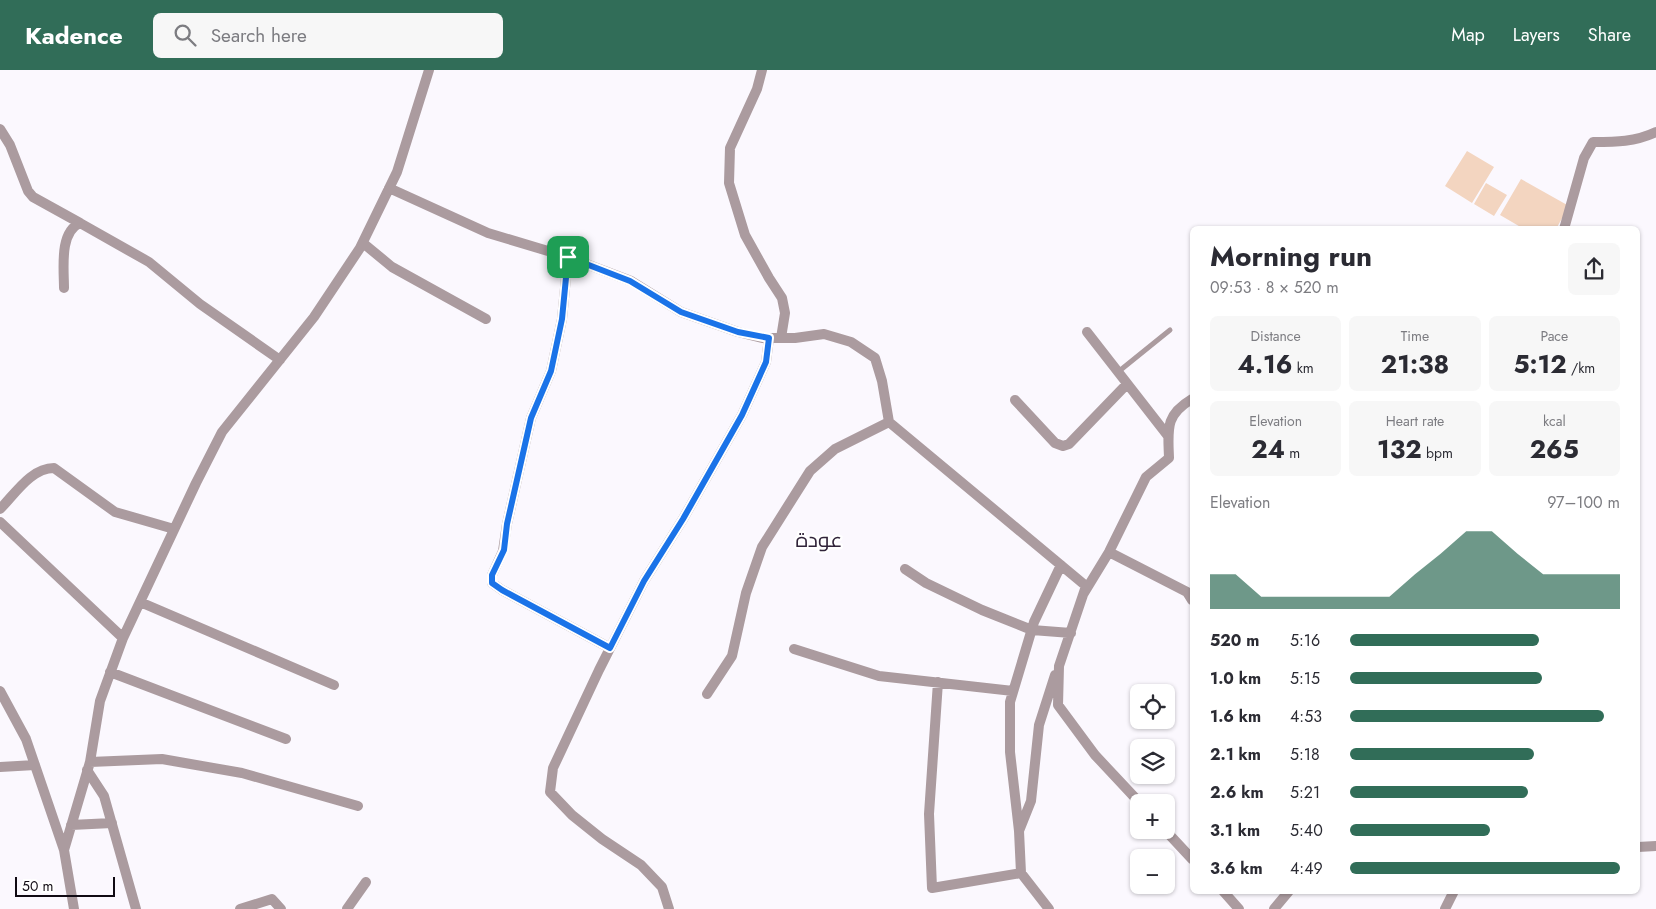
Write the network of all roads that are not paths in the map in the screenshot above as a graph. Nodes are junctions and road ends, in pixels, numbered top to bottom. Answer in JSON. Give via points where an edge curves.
{"nodes":[{"id":1,"x":429,"y":70,"type":"edge"},
{"id":2,"x":762,"y":70,"type":"edge"},
{"id":3,"x":0,"y":130,"type":"edge"},
{"id":4,"x":1656,"y":132,"type":"edge"},
{"id":5,"x":389,"y":188,"type":"junction"},
{"id":6,"x":80,"y":222,"type":"junction"},
{"id":7,"x":1565,"y":226,"type":"edge"},
{"id":8,"x":363,"y":243,"type":"junction"},
{"id":9,"x":568,"y":257,"type":"junction"},
{"id":10,"x":64,"y":288,"type":"dead end"},
{"id":11,"x":486,"y":320,"type":"dead end"},
{"id":12,"x":1170,"y":330,"type":"dead end"},
{"id":13,"x":1087,"y":332,"type":"dead end"},
{"id":14,"x":769,"y":338,"type":"junction"},
{"id":15,"x":781,"y":338,"type":"junction"},
{"id":16,"x":280,"y":360,"type":"junction"},
{"id":17,"x":1118,"y":372,"type":"junction"},
{"id":18,"x":1127,"y":384,"type":"junction"},
{"id":19,"x":1015,"y":400,"type":"dead end"},
{"id":20,"x":1190,"y":400,"type":"edge"},
{"id":21,"x":889,"y":422,"type":"junction"},
{"id":22,"x":1168,"y":436,"type":"junction"},
{"id":23,"x":0,"y":509,"type":"edge"},
{"id":24,"x":0,"y":522,"type":"edge"},
{"id":25,"x":174,"y":529,"type":"junction"},
{"id":26,"x":1109,"y":552,"type":"junction"},
{"id":27,"x":1060,"y":565,"type":"junction"},
{"id":28,"x":905,"y":569,"type":"dead end"},
{"id":29,"x":1190,"y":592,"type":"edge"},
{"id":30,"x":1083,"y":594,"type":"junction"},
{"id":31,"x":140,"y":602,"type":"junction"},
{"id":32,"x":1032,"y":630,"type":"junction"},
{"id":33,"x":1071,"y":633,"type":"junction"},
{"id":34,"x":123,"y":638,"type":"junction"},
{"id":35,"x":610,"y":648,"type":"junction"},
{"id":36,"x":794,"y":649,"type":"dead end"},
{"id":37,"x":1059,"y":666,"type":"junction"},
{"id":38,"x":110,"y":672,"type":"junction"},
{"id":39,"x":938,"y":682,"type":"junction"},
{"id":40,"x":334,"y":685,"type":"dead end"},
{"id":41,"x":0,"y":690,"type":"edge"},
{"id":42,"x":1013,"y":691,"type":"junction"},
{"id":43,"x":707,"y":694,"type":"dead end"},
{"id":44,"x":286,"y":739,"type":"dead end"},
{"id":45,"x":35,"y":765,"type":"junction"},
{"id":46,"x":89,"y":766,"type":"junction"},
{"id":47,"x":0,"y":767,"type":"edge"},
{"id":48,"x":1132,"y":794,"type":"edge"},
{"id":49,"x":358,"y":806,"type":"dead end"},
{"id":50,"x":112,"y":823,"type":"junction"},
{"id":51,"x":71,"y":825,"type":"junction"},
{"id":52,"x":1019,"y":831,"type":"junction"},
{"id":53,"x":1173,"y":839,"type":"edge"},
{"id":54,"x":1656,"y":846,"type":"edge"},
{"id":55,"x":1640,"y":847,"type":"edge"},
{"id":56,"x":64,"y":850,"type":"junction"},
{"id":57,"x":1190,"y":857,"type":"edge"},
{"id":58,"x":1021,"y":873,"type":"junction"},
{"id":59,"x":366,"y":882,"type":"dead end"},
{"id":60,"x":1225,"y":894,"type":"edge"},
{"id":61,"x":1286,"y":894,"type":"edge"},
{"id":62,"x":1452,"y":894,"type":"edge"},
{"id":63,"x":74,"y":909,"type":"edge"},
{"id":64,"x":136,"y":909,"type":"edge"},
{"id":65,"x":240,"y":909,"type":"edge"},
{"id":66,"x":281,"y":909,"type":"edge"},
{"id":67,"x":347,"y":909,"type":"edge"},
{"id":68,"x":669,"y":909,"type":"edge"},
{"id":69,"x":1049,"y":909,"type":"edge"},
{"id":70,"x":1239,"y":909,"type":"edge"},
{"id":71,"x":1274,"y":909,"type":"edge"},
{"id":72,"x":1445,"y":909,"type":"edge"}],
"edges":[{"from":1,"to":5,"type":"street"},
{"from":2,"to":15,"type":"street","via":[[757,89],[730,148],[729,183],[745,235],[782,298],[785,313]]},
{"from":3,"to":6,"type":"street","via":[[10,145],[28,191]]},
{"from":4,"to":7,"type":"street","via":[[1627,142],[1593,142],[1584,158]]},
{"from":5,"to":8,"type":"street"},
{"from":5,"to":9,"type":"street","via":[[488,233]]},
{"from":6,"to":10,"type":"street","via":[[68,233]]},
{"from":6,"to":16,"type":"street","via":[[143,258],[200,304]]},
{"from":8,"to":11,"type":"street","via":[[392,267]]},
{"from":8,"to":16,"type":"street","via":[[314,317]]},
{"from":9,"to":14,"type":"street","via":[[630,281],[681,312],[738,332]]},
{"from":9,"to":35,"type":"street","via":[[562,319],[551,371],[531,418],[504,550],[492,575],[492,583]]},
{"from":12,"to":17,"type":"lane"},
{"from":13,"to":17,"type":"street"},
{"from":14,"to":15,"type":"street"},
{"from":14,"to":35,"type":"street","via":[[766,362],[742,415],[644,581]]},
{"from":15,"to":21,"type":"street","via":[[824,334],[851,342],[875,358]]},
{"from":16,"to":25,"type":"street","via":[[222,432]]},
{"from":17,"to":18,"type":"street"},
{"from":18,"to":19,"type":"street","via":[[1069,444],[1063,446],[1055,443]]},
{"from":18,"to":22,"type":"street"},
{"from":20,"to":22,"type":"street","via":[[1178,408]]},
{"from":21,"to":27,"type":"street"},
{"from":21,"to":43,"type":"street","via":[[835,449],[810,471],[762,547],[746,593],[732,656]]},
{"from":22,"to":26,"type":"street","via":[[1169,458],[1146,477]]},
{"from":23,"to":25,"type":"street","via":[[33,475],[44,468],[54,468],[115,512]]},
{"from":24,"to":34,"type":"street"},
{"from":25,"to":31,"type":"street"},
{"from":26,"to":29,"type":"street"},
{"from":26,"to":30,"type":"street"},
{"from":27,"to":30,"type":"street","via":[[1086,586]]},
{"from":27,"to":32,"type":"street"},
{"from":28,"to":32,"type":"street","via":[[982,610]]},
{"from":30,"to":33,"type":"street"},
{"from":31,"to":34,"type":"street"},
{"from":31,"to":40,"type":"street"},
{"from":32,"to":33,"type":"street"},
{"from":32,"to":42,"type":"street"},
{"from":33,"to":37,"type":"street"},
{"from":34,"to":38,"type":"street"},
{"from":35,"to":68,"type":"street","via":[[553,768],[550,792],[579,821],[641,865],[662,887]]},
{"from":36,"to":39,"type":"street","via":[[878,676]]},
{"from":37,"to":48,"type":"street","via":[[1058,705],[1095,755]]},
{"from":37,"to":52,"type":"street","via":[[1038,725],[1031,801]]},
{"from":38,"to":44,"type":"street"},
{"from":38,"to":46,"type":"street","via":[[100,701]]},
{"from":39,"to":42,"type":"street"},
{"from":39,"to":58,"type":"street","via":[[929,814],[932,888]]},
{"from":41,"to":45,"type":"street","via":[[26,739]]},
{"from":42,"to":52,"type":"street","via":[[1010,752]]},
{"from":45,"to":47,"type":"street"},
{"from":45,"to":56,"type":"street"},
{"from":46,"to":49,"type":"street","via":[[162,759],[242,773]]},
{"from":46,"to":50,"type":"street","via":[[104,796]]},
{"from":46,"to":51,"type":"street"},
{"from":50,"to":51,"type":"street"},
{"from":50,"to":64,"type":"street"},
{"from":51,"to":56,"type":"street"},
{"from":52,"to":58,"type":"street"},
{"from":53,"to":57,"type":"street"},
{"from":54,"to":55,"type":"street"},
{"from":56,"to":63,"type":"street"},
{"from":58,"to":69,"type":"street"},
{"from":59,"to":67,"type":"street"},
{"from":60,"to":70,"type":"street"},
{"from":61,"to":71,"type":"street"},
{"from":62,"to":72,"type":"street"},
{"from":65,"to":66,"type":"street","via":[[272,899]]}]}
